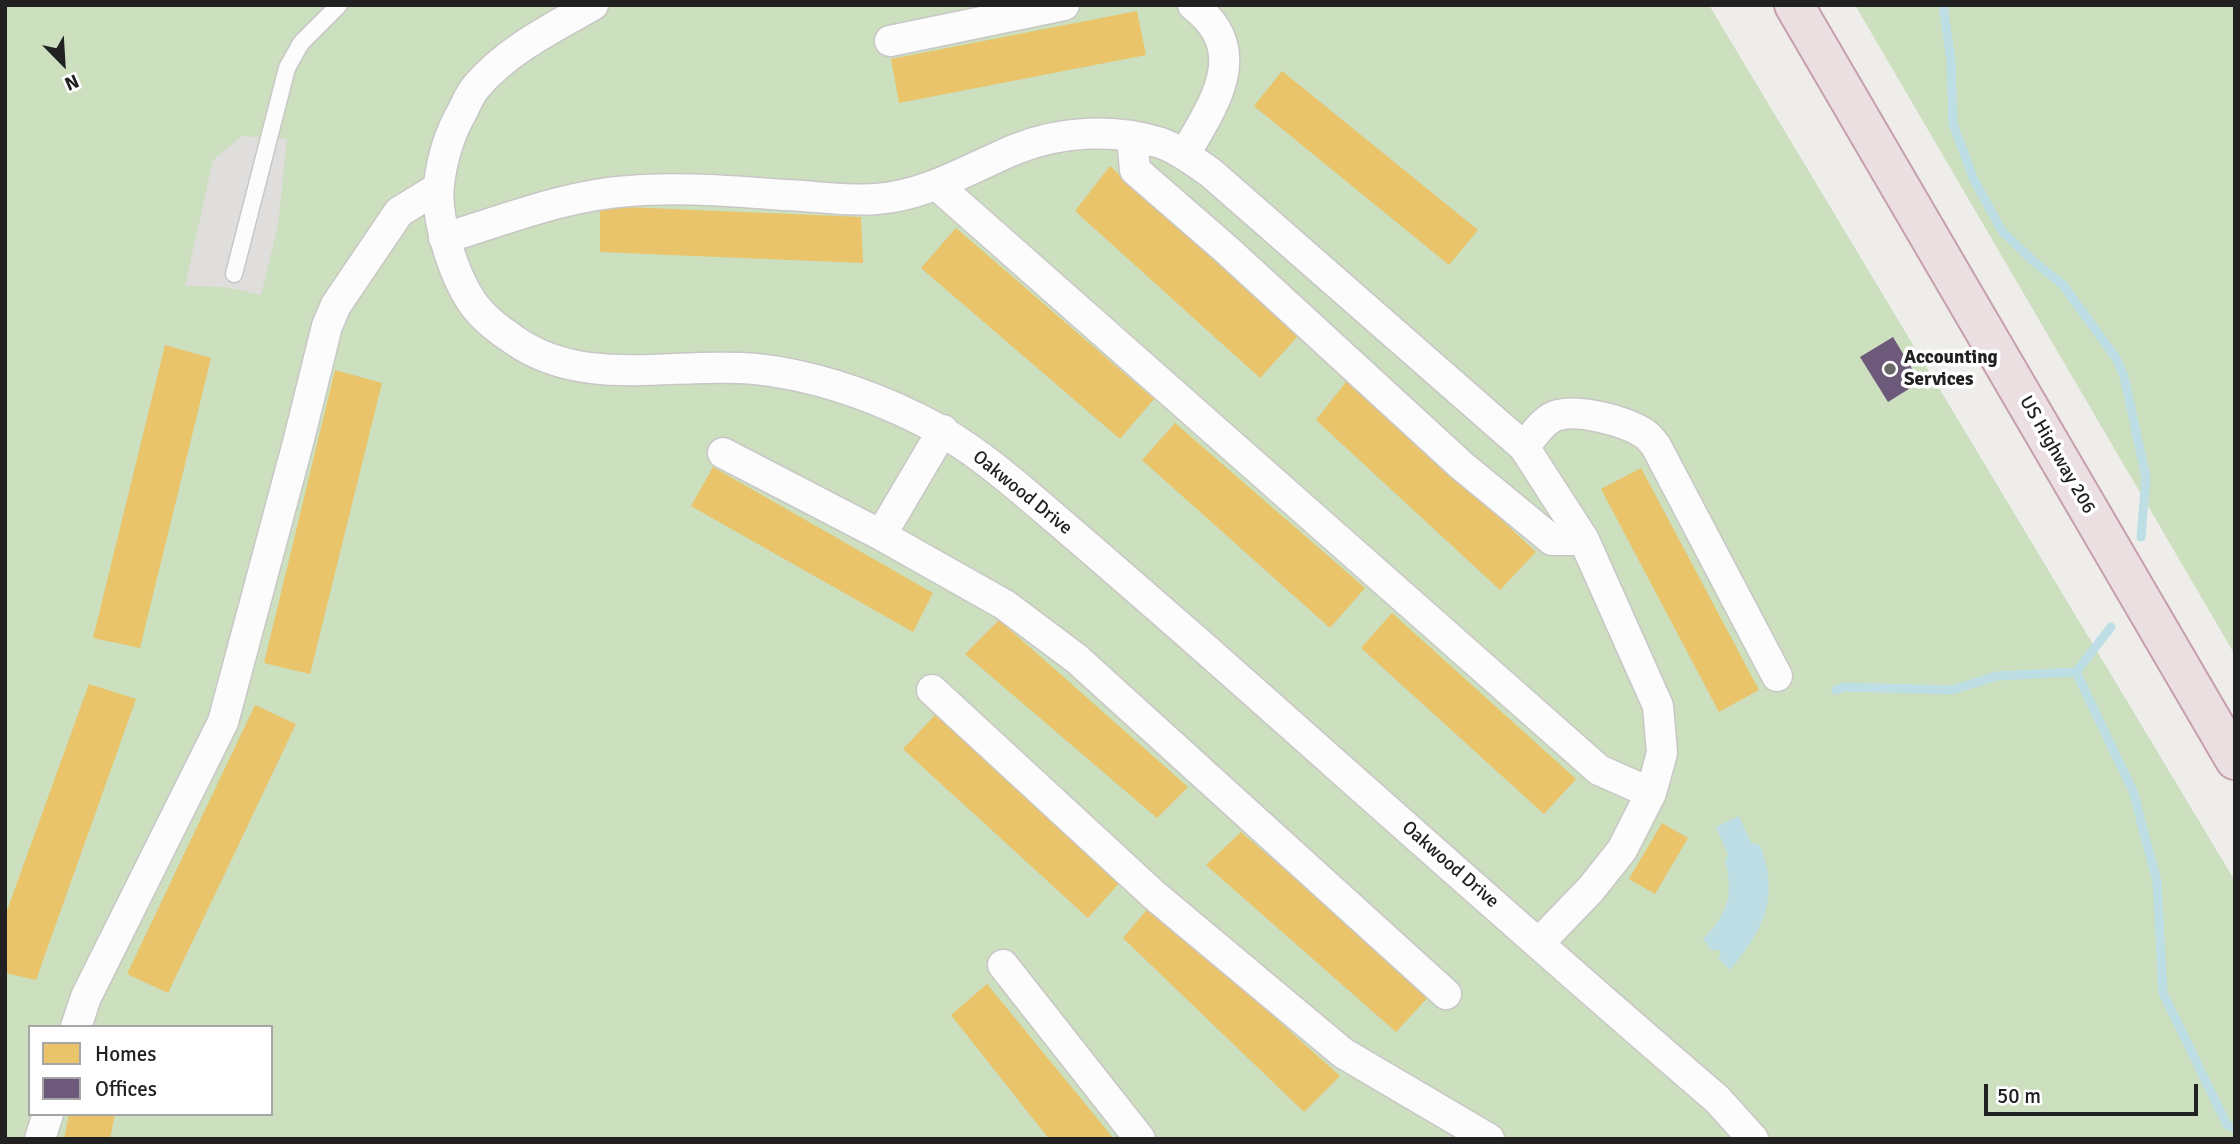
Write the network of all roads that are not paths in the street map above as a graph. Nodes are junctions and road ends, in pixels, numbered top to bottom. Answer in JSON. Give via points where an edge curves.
{"nodes":[{"id":1,"x":339,"y":5,"type":"edge"},
{"id":2,"x":593,"y":5,"type":"edge"},
{"id":3,"x":1064,"y":5,"type":"edge"},
{"id":4,"x":1194,"y":5,"type":"edge"},
{"id":5,"x":1794,"y":5,"type":"edge"},
{"id":6,"x":890,"y":41,"type":"dead end"},
{"id":7,"x":1132,"y":137,"type":"junction"},
{"id":8,"x":1185,"y":154,"type":"junction"},
{"id":9,"x":937,"y":185,"type":"junction"},
{"id":10,"x":438,"y":188,"type":"junction"},
{"id":11,"x":444,"y":238,"type":"junction"},
{"id":12,"x":234,"y":274,"type":"dead end"},
{"id":13,"x":943,"y":430,"type":"junction"},
{"id":14,"x":1524,"y":447,"type":"junction"},
{"id":15,"x":723,"y":453,"type":"dead end"},
{"id":16,"x":881,"y":535,"type":"junction"},
{"id":17,"x":1584,"y":540,"type":"junction"},
{"id":18,"x":1777,"y":676,"type":"dead end"},
{"id":19,"x":932,"y":690,"type":"dead end"},
{"id":20,"x":2235,"y":760,"type":"edge"},
{"id":21,"x":1651,"y":793,"type":"junction"},
{"id":22,"x":1539,"y":943,"type":"junction"},
{"id":23,"x":1003,"y":965,"type":"dead end"},
{"id":24,"x":1446,"y":995,"type":"dead end"},
{"id":25,"x":77,"y":1025,"type":"edge"},
{"id":26,"x":47,"y":1116,"type":"edge"},
{"id":27,"x":40,"y":1139,"type":"edge"},
{"id":28,"x":1140,"y":1139,"type":"edge"},
{"id":29,"x":1489,"y":1139,"type":"edge"},
{"id":30,"x":1753,"y":1139,"type":"edge"}],
"edges":[{"from":1,"to":12,"type":"lane","via":[[301,43],[287,68]]},
{"from":2,"to":10,"type":"street","name":"Oakwood Drive","via":[[519,50],[474,89],[451,131]]},
{"from":3,"to":6,"type":"street"},
{"from":4,"to":8,"type":"street","via":[[1222,42],[1224,74]]},
{"from":5,"to":20,"type":"highway","name":"US Highway 206"},
{"from":7,"to":8,"type":"street"},
{"from":7,"to":9,"type":"street","via":[[1093,133],[1052,138],[1018,148]]},
{"from":7,"to":17,"type":"street","via":[[1135,170],[1461,466],[1552,540]]},
{"from":8,"to":14,"type":"street"},
{"from":9,"to":11,"type":"street","via":[[876,200],[630,190],[585,196]]},
{"from":9,"to":21,"type":"street","via":[[1599,770]]},
{"from":10,"to":11,"type":"street","name":"Oakwood Drive"},
{"from":10,"to":25,"type":"street","via":[[399,212],[336,305],[223,722],[86,997]]},
{"from":11,"to":13,"type":"street","name":"Oakwood Drive","via":[[464,287],[482,314],[522,346],[548,358],[612,371],[724,367],[795,375],[882,401]]},
{"from":13,"to":16,"type":"street"},
{"from":13,"to":22,"type":"street","name":"Oakwood Drive","via":[[1114,569]]},
{"from":14,"to":17,"type":"street"},
{"from":14,"to":18,"type":"street","via":[[1557,415],[1592,415],[1646,434]]},
{"from":15,"to":16,"type":"street"},
{"from":16,"to":24,"type":"street","via":[[1005,605],[1077,659]]},
{"from":17,"to":21,"type":"street","via":[[1658,706],[1662,753]]},
{"from":19,"to":29,"type":"street","via":[[1154,895],[1343,1053]]},
{"from":21,"to":22,"type":"street","via":[[1622,850]]},
{"from":22,"to":30,"type":"street","name":"Oakwood Drive","via":[[1717,1099]]},
{"from":23,"to":28,"type":"street"},
{"from":26,"to":27,"type":"street"}]}
